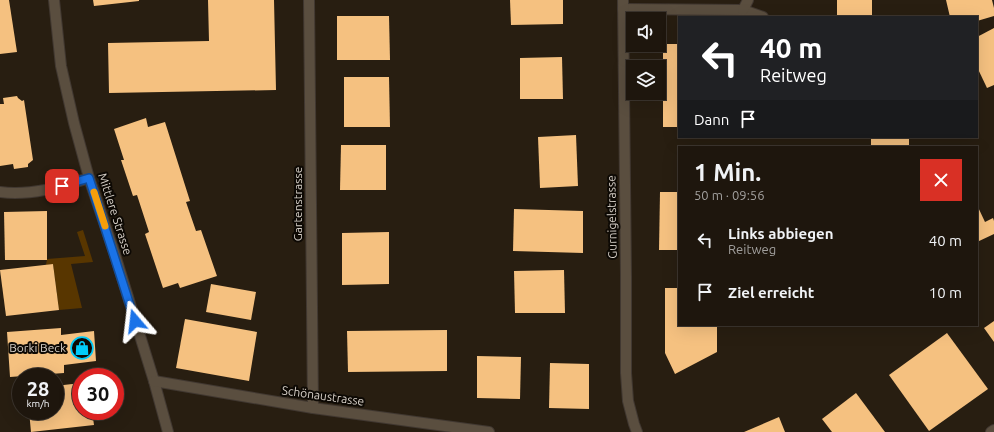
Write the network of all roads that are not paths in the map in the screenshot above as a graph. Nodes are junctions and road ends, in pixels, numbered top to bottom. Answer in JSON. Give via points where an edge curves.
{"nodes":[{"id":1,"x":54,"y":0,"type":"edge"},
{"id":2,"x":309,"y":0,"type":"edge"},
{"id":3,"x":748,"y":0,"type":"edge"},
{"id":4,"x":622,"y":4,"type":"edge"},
{"id":5,"x":743,"y":10,"type":"junction"},
{"id":6,"x":761,"y":16,"type":"edge"},
{"id":7,"x":89,"y":178,"type":"junction"},
{"id":8,"x":0,"y":192,"type":"edge"},
{"id":9,"x":154,"y":381,"type":"junction"},
{"id":10,"x":313,"y":408,"type":"junction"},
{"id":11,"x":994,"y":430,"type":"edge"},
{"id":12,"x":168,"y":432,"type":"edge"},
{"id":13,"x":489,"y":432,"type":"edge"},
{"id":14,"x":637,"y":432,"type":"edge"},
{"id":15,"x":991,"y":432,"type":"edge"}],
"edges":[{"from":1,"to":7,"type":"street","name":"Mittlere Strasse","via":[[61,66]]},
{"from":2,"to":10,"type":"street","name":"Gartenstrasse"},
{"from":3,"to":5,"type":"street"},
{"from":4,"to":5,"type":"street"},
{"from":4,"to":14,"type":"street","name":"Gurnigelstrasse","via":[[626,373],[628,401]]},
{"from":5,"to":6,"type":"street"},
{"from":7,"to":8,"type":"street","via":[[50,189]]},
{"from":7,"to":9,"type":"street","name":"Mittlere Strasse"},
{"from":9,"to":10,"type":"street","name":"Schönaustrasse"},
{"from":9,"to":12,"type":"street","name":"Mittlere Strasse"},
{"from":10,"to":13,"type":"street","name":"Schönaustrasse"},
{"from":11,"to":15,"type":"street"}]}
